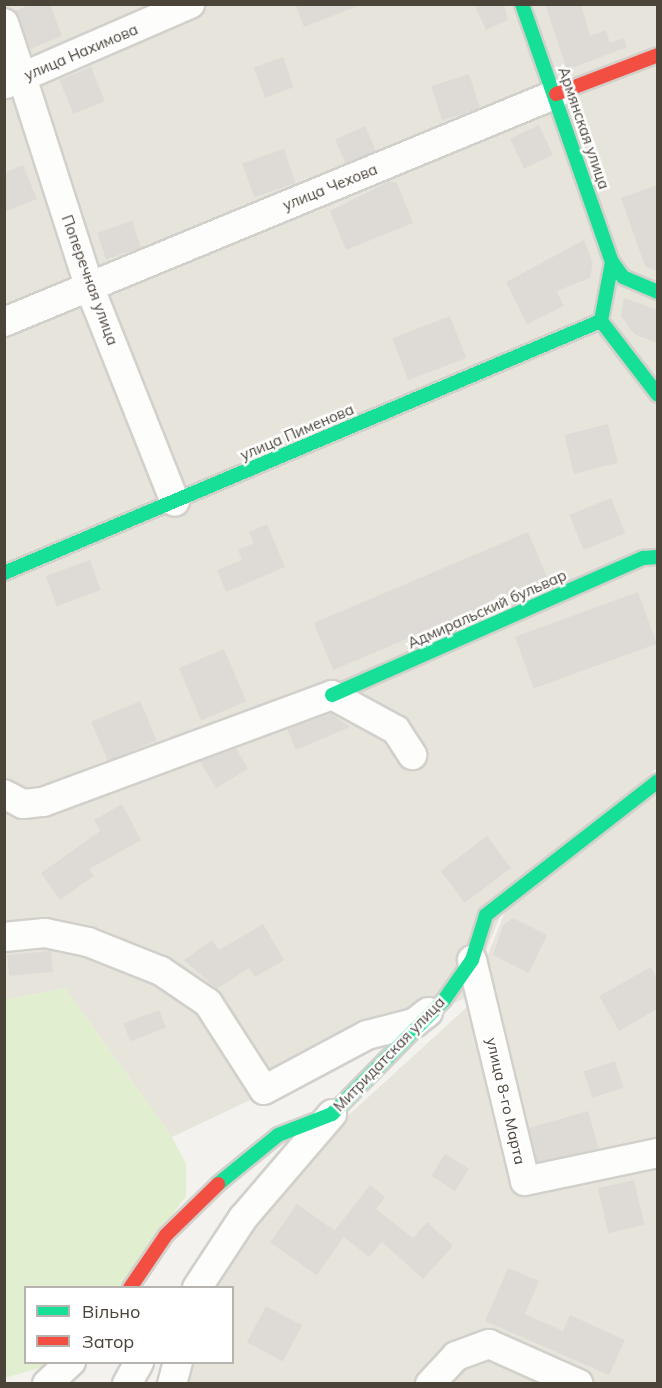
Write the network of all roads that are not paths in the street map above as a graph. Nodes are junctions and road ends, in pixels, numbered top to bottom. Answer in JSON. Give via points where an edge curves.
{"nodes":[{"id":1,"x":190,"y":4,"type":"edge"},
{"id":2,"x":522,"y":4,"type":"edge"},
{"id":3,"x":4,"y":23,"type":"edge"},
{"id":4,"x":657,"y":55,"type":"edge"},
{"id":5,"x":10,"y":74,"type":"edge"},
{"id":6,"x":556,"y":94,"type":"junction"},
{"id":7,"x":612,"y":262,"type":"junction"},
{"id":8,"x":88,"y":286,"type":"junction"},
{"id":9,"x":657,"y":292,"type":"edge"},
{"id":10,"x":4,"y":321,"type":"edge"},
{"id":11,"x":601,"y":321,"type":"junction"},
{"id":12,"x":657,"y":395,"type":"edge"},
{"id":13,"x":175,"y":502,"type":"junction"},
{"id":14,"x":657,"y":557,"type":"edge"},
{"id":15,"x":4,"y":573,"type":"edge"},
{"id":16,"x":332,"y":695,"type":"junction"},
{"id":17,"x":412,"y":755,"type":"dead end"},
{"id":18,"x":657,"y":781,"type":"edge"},
{"id":19,"x":4,"y":794,"type":"edge"},
{"id":20,"x":4,"y":937,"type":"edge"},
{"id":21,"x":472,"y":960,"type":"junction"},
{"id":22,"x":444,"y":1000,"type":"junction"},
{"id":23,"x":332,"y":1114,"type":"junction"},
{"id":24,"x":657,"y":1154,"type":"edge"},
{"id":25,"x":131,"y":1286,"type":"edge"},
{"id":26,"x":197,"y":1286,"type":"edge"},
{"id":27,"x":69,"y":1364,"type":"edge"},
{"id":28,"x":138,"y":1364,"type":"edge"},
{"id":29,"x":177,"y":1364,"type":"edge"},
{"id":30,"x":47,"y":1383,"type":"edge"},
{"id":31,"x":127,"y":1383,"type":"edge"},
{"id":32,"x":172,"y":1383,"type":"edge"},
{"id":33,"x":430,"y":1383,"type":"edge"},
{"id":34,"x":579,"y":1383,"type":"edge"}],
"edges":[{"from":1,"to":5,"type":"street","name":"улица Нахимова"},
{"from":2,"to":6,"type":"street","name":"Армянская улица"},
{"from":3,"to":5,"type":"street","name":"Поперечная улица"},
{"from":4,"to":6,"type":"street","name":"улица Чехова"},
{"from":5,"to":8,"type":"street","name":"Поперечная улица"},
{"from":6,"to":7,"type":"street","name":"Армянская улица"},
{"from":6,"to":8,"type":"street","name":"улица Чехова"},
{"from":7,"to":9,"type":"street","name":"Армянская улица","via":[[624,277]]},
{"from":7,"to":11,"type":"street","name":"Армянская улица"},
{"from":8,"to":10,"type":"street","name":"улица Чехова"},
{"from":8,"to":13,"type":"street","name":"Поперечная улица"},
{"from":11,"to":12,"type":"street"},
{"from":11,"to":13,"type":"street","name":"улица Пименова"},
{"from":13,"to":15,"type":"street","name":"улица Пименова"},
{"from":14,"to":16,"type":"street","name":"Адмиральский бульвар","via":[[643,558]]},
{"from":16,"to":17,"type":"street","via":[[396,730]]},
{"from":16,"to":19,"type":"street","via":[[43,802],[23,804]]},
{"from":18,"to":21,"type":"street","name":"Митридатская улица","via":[[486,915]]},
{"from":20,"to":22,"type":"street","via":[[45,933],[88,942],[161,971],[208,1003],[264,1090],[367,1035],[414,1023]]},
{"from":21,"to":22,"type":"street","name":"Митридатская улица"},
{"from":21,"to":24,"type":"street","name":"улица 8-го Марта","via":[[525,1181]]},
{"from":22,"to":23,"type":"street","name":"Митридатская улица"},
{"from":23,"to":25,"type":"street","name":"Митридатская улица","via":[[278,1135],[204,1195],[166,1235]]},
{"from":23,"to":26,"type":"street","via":[[243,1218]]},
{"from":27,"to":30,"type":"street"},
{"from":28,"to":31,"type":"street"},
{"from":29,"to":32,"type":"street"},
{"from":33,"to":34,"type":"street","via":[[456,1356],[489,1344]]}]}
